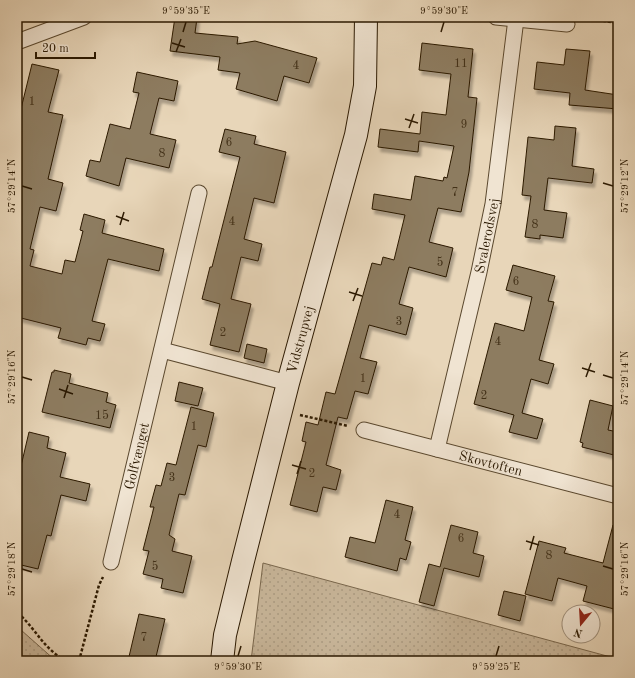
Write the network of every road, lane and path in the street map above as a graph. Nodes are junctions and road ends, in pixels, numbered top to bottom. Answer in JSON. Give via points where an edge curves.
{"nodes":[{"id":1,"x":84,"y":17,"type":"edge"},
{"id":2,"x":366,"y":17,"type":"edge"},
{"id":3,"x":496,"y":17,"type":"edge"},
{"id":4,"x":516,"y":19,"type":"junction"},
{"id":5,"x":571,"y":21,"type":"edge"},
{"id":6,"x":618,"y":23,"type":"edge"},
{"id":7,"x":17,"y":42,"type":"edge"},
{"id":8,"x":200,"y":193,"type":"dead end"},
{"id":9,"x":162,"y":350,"type":"junction"},
{"id":10,"x":288,"y":383,"type":"junction"},
{"id":11,"x":281,"y":410,"type":"junction"},
{"id":12,"x":364,"y":430,"type":"joint"},
{"id":13,"x":437,"y":449,"type":"junction"},
{"id":14,"x":618,"y":496,"type":"edge"},
{"id":15,"x":111,"y":562,"type":"joint"},
{"id":16,"x":17,"y":615,"type":"edge"},
{"id":17,"x":66,"y":661,"type":"edge"},
{"id":18,"x":79,"y":661,"type":"edge"},
{"id":19,"x":222,"y":661,"type":"edge"}],
"edges":[{"from":1,"to":7,"type":"street"},
{"from":2,"to":10,"type":"street","name":"Vidstrupvej","via":[[365,86],[356,135]]},
{"from":3,"to":4,"type":"street"},
{"from":4,"to":5,"type":"street"},
{"from":4,"to":13,"type":"street","name":"Svalerodsvej","via":[[493,204]]},
{"from":5,"to":6,"type":"path"},
{"from":8,"to":9,"type":"street","name":"Golfvænget"},
{"from":9,"to":10,"type":"street"},
{"from":9,"to":15,"type":"street","name":"Golfvænget"},
{"from":10,"to":11,"type":"street","name":"Vidstrupvej"},
{"from":11,"to":12,"type":"path"},
{"from":11,"to":19,"type":"street","name":"Vidstrupvej","via":[[225,635]]},
{"from":12,"to":13,"type":"street","name":"Skovtoften"},
{"from":13,"to":14,"type":"street","name":"Skovtoften"},
{"from":15,"to":18,"type":"path","via":[[99,584]]},
{"from":16,"to":17,"type":"path","via":[[27,622],[40,641]]}]}
